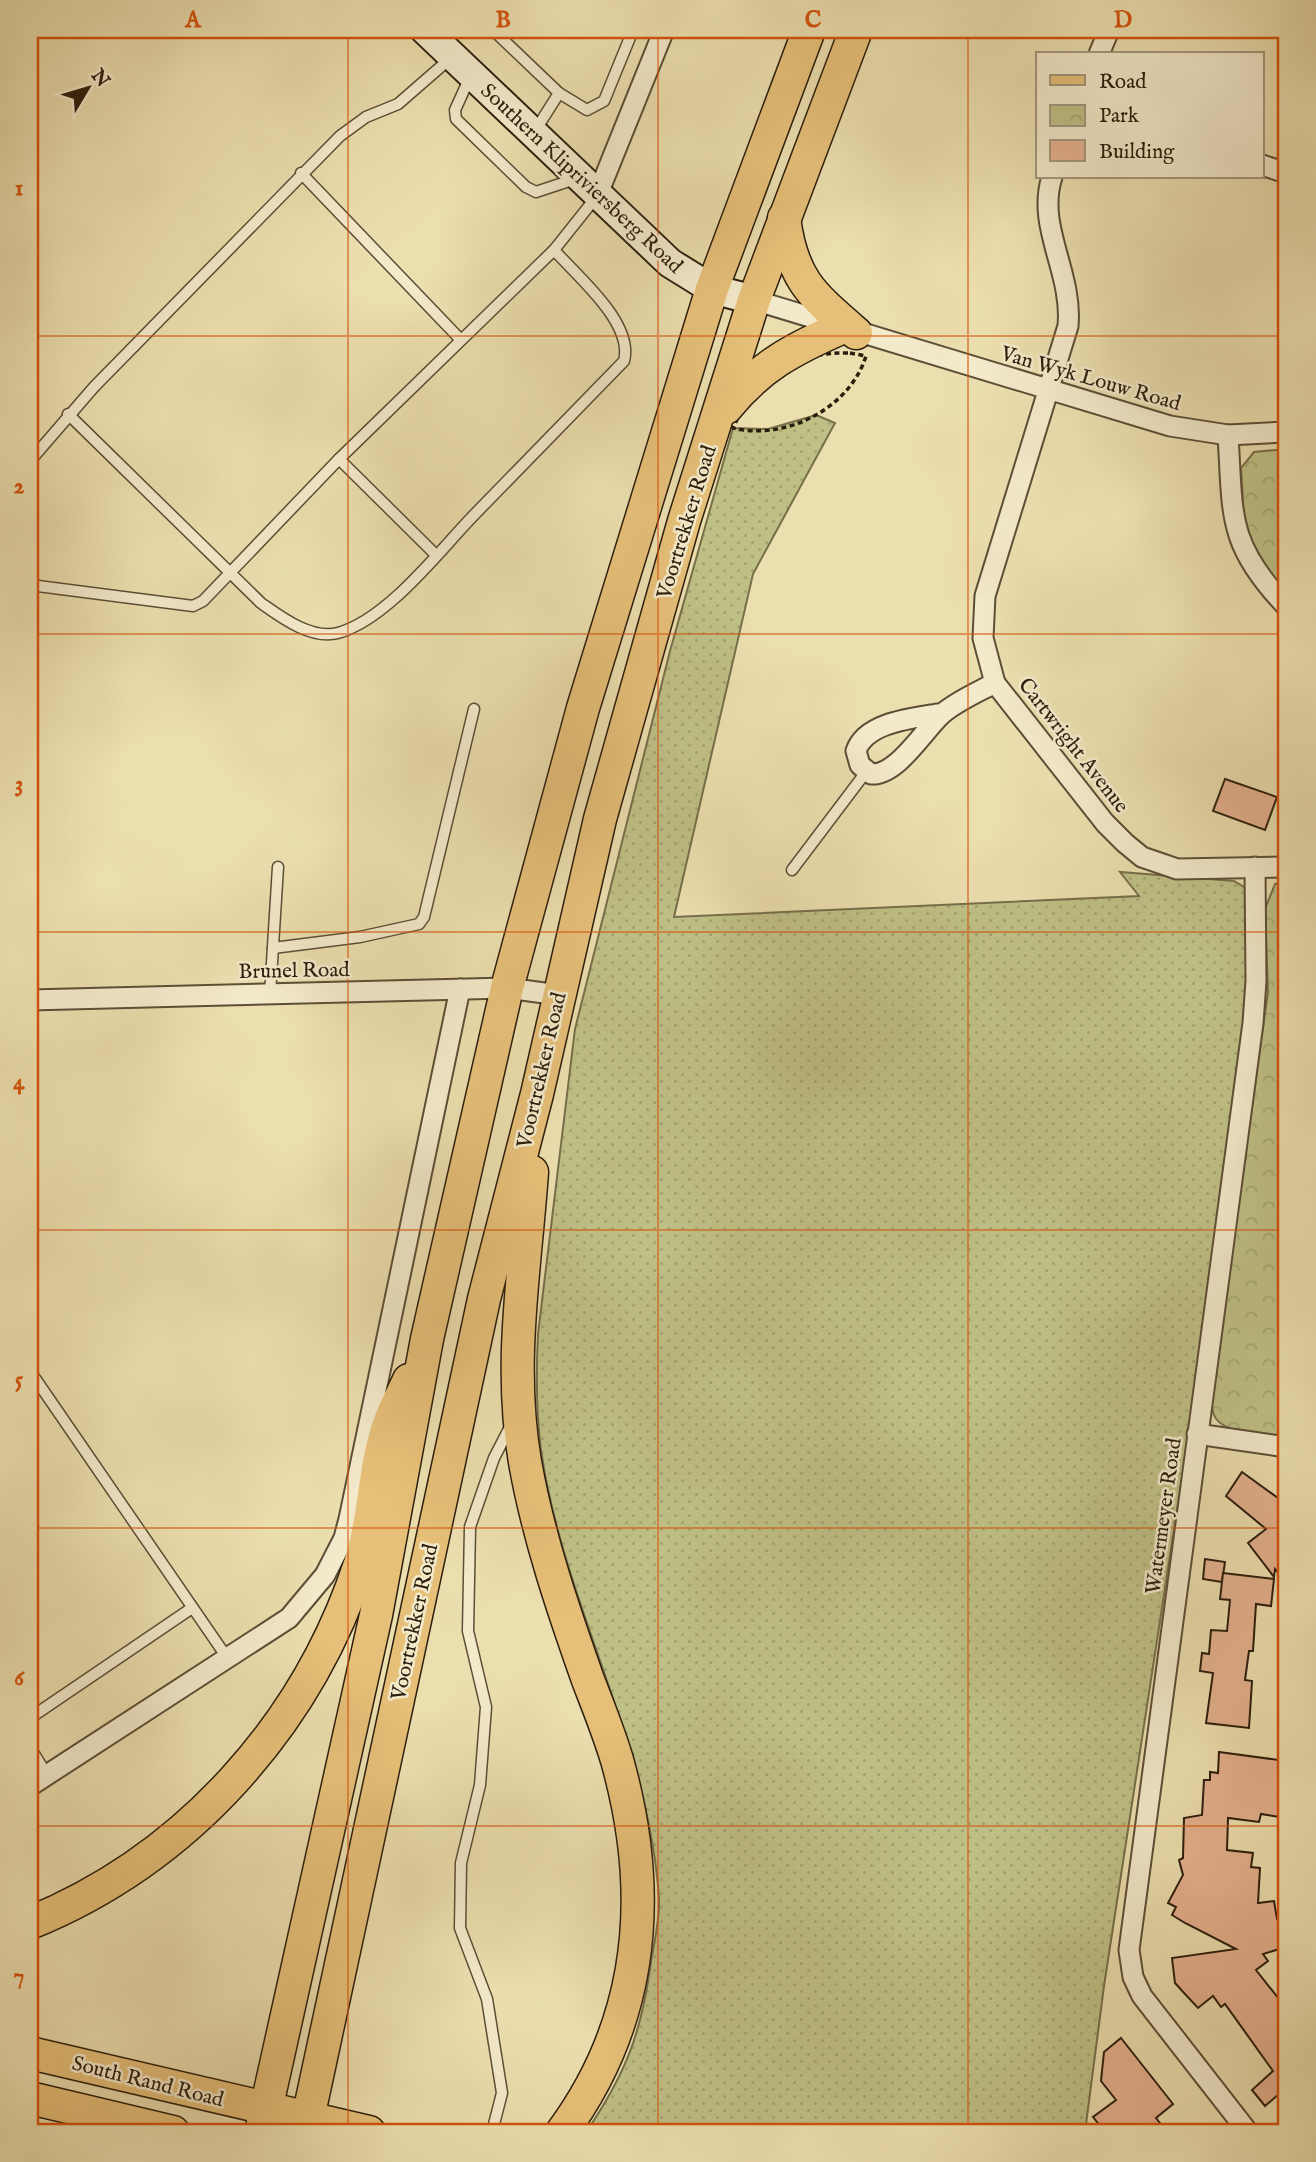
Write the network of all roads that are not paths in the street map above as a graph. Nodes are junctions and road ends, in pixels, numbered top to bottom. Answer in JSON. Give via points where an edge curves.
{"nodes":[{"id":1,"x":493,"y":30,"type":"edge"},
{"id":2,"x":633,"y":30,"type":"edge"},
{"id":3,"x":664,"y":30,"type":"edge"},
{"id":4,"x":809,"y":30,"type":"edge"},
{"id":5,"x":856,"y":30,"type":"edge"},
{"id":6,"x":1109,"y":30,"type":"edge"},
{"id":7,"x":429,"y":31,"type":"edge"},
{"id":8,"x":1101,"y":52,"type":"edge"},
{"id":9,"x":462,"y":66,"type":"junction"},
{"id":10,"x":559,"y":93,"type":"junction"},
{"id":11,"x":533,"y":134,"type":"junction"},
{"id":12,"x":1264,"y":166,"type":"edge"},
{"id":13,"x":301,"y":173,"type":"junction"},
{"id":14,"x":1286,"y":173,"type":"edge"},
{"id":15,"x":1052,"y":178,"type":"edge"},
{"id":16,"x":588,"y":187,"type":"junction"},
{"id":17,"x":783,"y":217,"type":"junction"},
{"id":18,"x":554,"y":250,"type":"junction"},
{"id":19,"x":712,"y":289,"type":"junction"},
{"id":20,"x":754,"y":300,"type":"junction"},
{"id":21,"x":854,"y":339,"type":"junction"},
{"id":22,"x":460,"y":340,"type":"junction"},
{"id":23,"x":1048,"y":389,"type":"junction"},
{"id":24,"x":68,"y":414,"type":"junction"},
{"id":25,"x":719,"y":416,"type":"junction"},
{"id":26,"x":1286,"y":432,"type":"edge"},
{"id":27,"x":1228,"y":435,"type":"junction"},
{"id":28,"x":339,"y":459,"type":"junction"},
{"id":29,"x":30,"y":461,"type":"edge"},
{"id":30,"x":436,"y":555,"type":"junction"},
{"id":31,"x":229,"y":574,"type":"junction"},
{"id":32,"x":30,"y":585,"type":"edge"},
{"id":33,"x":1286,"y":606,"type":"edge"},
{"id":34,"x":995,"y":683,"type":"junction"},
{"id":35,"x":474,"y":709,"type":"dead end"},
{"id":36,"x":943,"y":713,"type":"junction"},
{"id":37,"x":866,"y":772,"type":"junction"},
{"id":38,"x":278,"y":867,"type":"dead end"},
{"id":39,"x":1255,"y":867,"type":"junction"},
{"id":40,"x":1286,"y":867,"type":"edge"},
{"id":41,"x":792,"y":870,"type":"dead end"},
{"id":42,"x":273,"y":948,"type":"junction"},
{"id":43,"x":507,"y":988,"type":"junction"},
{"id":44,"x":460,"y":989,"type":"junction"},
{"id":45,"x":270,"y":994,"type":"junction"},
{"id":46,"x":559,"y":995,"type":"junction"},
{"id":47,"x":30,"y":1000,"type":"edge"},
{"id":48,"x":537,"y":1094,"type":"junction"},
{"id":49,"x":428,"y":1339,"type":"junction"},
{"id":50,"x":30,"y":1371,"type":"edge"},
{"id":51,"x":517,"y":1414,"type":"junction"},
{"id":52,"x":1197,"y":1434,"type":"junction"},
{"id":53,"x":1286,"y":1447,"type":"edge"},
{"id":54,"x":192,"y":1608,"type":"junction"},
{"id":55,"x":228,"y":1660,"type":"junction"},
{"id":56,"x":30,"y":1718,"type":"edge"},
{"id":57,"x":30,"y":1747,"type":"edge"},
{"id":58,"x":47,"y":1775,"type":"junction"},
{"id":59,"x":30,"y":1786,"type":"edge"},
{"id":60,"x":30,"y":1923,"type":"edge"},
{"id":61,"x":30,"y":2053,"type":"edge"},
{"id":62,"x":278,"y":2056,"type":"junction"},
{"id":63,"x":30,"y":2098,"type":"edge"},
{"id":64,"x":217,"y":2098,"type":"junction"},
{"id":65,"x":264,"y":2121,"type":"edge"},
{"id":66,"x":570,"y":2121,"type":"edge"},
{"id":67,"x":306,"y":2125,"type":"edge"},
{"id":68,"x":173,"y":2132,"type":"edge"},
{"id":69,"x":369,"y":2132,"type":"edge"},
{"id":70,"x":492,"y":2132,"type":"edge"},
{"id":71,"x":1248,"y":2132,"type":"edge"}],
"edges":[{"from":1,"to":10,"type":"lane"},
{"from":2,"to":10,"type":"lane","via":[[599,106],[587,110]]},
{"from":3,"to":16,"type":"street"},
{"from":4,"to":19,"type":"main road","name":"Voortrekker Road"},
{"from":5,"to":17,"type":"main road","name":"Voortrekker Road"},
{"from":6,"to":8,"type":"street"},
{"from":7,"to":9,"type":"main road","name":"Southern Klipriviersberg Road"},
{"from":9,"to":11,"type":"main road","name":"Southern Klipriviersberg Road"},
{"from":9,"to":13,"type":"lane","via":[[354,124]]},
{"from":9,"to":16,"type":"lane","via":[[456,119],[526,187],[536,191]]},
{"from":10,"to":11,"type":"lane"},
{"from":11,"to":16,"type":"main road","name":"Southern Klipriviersberg Road"},
{"from":12,"to":14,"type":"street"},
{"from":13,"to":22,"type":"lane"},
{"from":13,"to":24,"type":"lane"},
{"from":15,"to":23,"type":"street","name":"Cartwright Avenue","via":[[1048,213],[1070,308]]},
{"from":16,"to":18,"type":"lane"},
{"from":16,"to":19,"type":"main road","name":"Southern Klipriviersberg Road","via":[[670,262]]},
{"from":17,"to":20,"type":"main road","name":"Voortrekker Road"},
{"from":17,"to":21,"type":"main road","via":[[788,252],[802,280]]},
{"from":18,"to":22,"type":"lane"},
{"from":18,"to":30,"type":"lane","via":[[623,333],[624,361]]},
{"from":19,"to":20,"type":"main road","name":"Southern Klipriviersberg Road"},
{"from":19,"to":43,"type":"main road","name":"Voortrekker Road","via":[[583,708]]},
{"from":20,"to":21,"type":"street","name":"Van Wyk Louw Road"},
{"from":20,"to":25,"type":"main road","name":"Voortrekker Road"},
{"from":21,"to":23,"type":"street","name":"Van Wyk Louw Road","via":[[886,342]]},
{"from":21,"to":25,"type":"main road","via":[[789,352],[754,376]]},
{"from":22,"to":28,"type":"lane"},
{"from":23,"to":27,"type":"street","name":"Van Wyk Louw Road","via":[[1170,426]]},
{"from":23,"to":34,"type":"street","name":"Cartwright Avenue","via":[[982,608],[983,638]]},
{"from":24,"to":29,"type":"lane"},
{"from":24,"to":31,"type":"lane"},
{"from":25,"to":46,"type":"main road","name":"Voortrekker Road","via":[[684,521],[600,819]]},
{"from":26,"to":27,"type":"street","name":"Van Wyk Louw Road"},
{"from":27,"to":33,"type":"street","via":[[1241,547],[1258,577]]},
{"from":28,"to":30,"type":"lane"},
{"from":28,"to":31,"type":"lane"},
{"from":30,"to":31,"type":"lane","via":[[380,609],[335,634],[286,621]]},
{"from":31,"to":32,"type":"lane","via":[[193,606]]},
{"from":34,"to":36,"type":"street"},
{"from":34,"to":39,"type":"street","name":"Cartwright Avenue","via":[[1105,823],[1142,857],[1177,869]]},
{"from":35,"to":42,"type":"lane","via":[[419,924]]},
{"from":36,"to":37,"type":"street","via":[[893,765],[877,774]]},
{"from":36,"to":37,"type":"street","via":[[885,726],[864,738],[856,751]]},
{"from":37,"to":41,"type":"lane"},
{"from":38,"to":42,"type":"lane"},
{"from":39,"to":40,"type":"street","name":"Cartwright Avenue"},
{"from":39,"to":52,"type":"street","name":"Watermeyer Road","via":[[1253,1023]]},
{"from":42,"to":45,"type":"lane"},
{"from":43,"to":44,"type":"street","name":"Brunel Road"},
{"from":43,"to":46,"type":"street","name":"Brunel Road"},
{"from":43,"to":49,"type":"main road","name":"Voortrekker Road"},
{"from":44,"to":45,"type":"street","name":"Brunel Road"},
{"from":44,"to":55,"type":"street","via":[[344,1538],[309,1597],[289,1618]]},
{"from":45,"to":47,"type":"street","name":"Brunel Road"},
{"from":46,"to":48,"type":"main road","name":"Voortrekker Road"},
{"from":48,"to":51,"type":"main road","via":[[516,1334]]},
{"from":48,"to":67,"type":"main road","name":"Voortrekker Road","via":[[478,1325]]},
{"from":49,"to":60,"type":"main road","via":[[388,1425],[360,1563],[328,1646],[261,1752],[184,1830],[111,1884]]},
{"from":49,"to":62,"type":"main road","name":"Voortrekker Road","via":[[379,1603]]},
{"from":50,"to":54,"type":"lane"},
{"from":51,"to":66,"type":"main road","via":[[556,1584],[616,1758],[639,1878],[631,1985],[610,2052]]},
{"from":51,"to":70,"type":"lane","via":[[494,1458],[470,1527],[468,1631],[486,1707],[480,1784],[461,1863],[460,1928],[487,1999],[502,2093]]},
{"from":52,"to":53,"type":"street"},
{"from":52,"to":71,"type":"street","name":"Watermeyer Road","via":[[1129,1965],[1154,2014]]},
{"from":54,"to":55,"type":"lane"},
{"from":54,"to":56,"type":"lane"},
{"from":55,"to":58,"type":"street"},
{"from":57,"to":58,"type":"lane"},
{"from":58,"to":59,"type":"street"},
{"from":61,"to":64,"type":"main road","name":"South Rand Road"},
{"from":62,"to":64,"type":"main road"},
{"from":62,"to":65,"type":"main road","name":"Voortrekker Road"},
{"from":63,"to":68,"type":"main road","name":"South Rand Road"},
{"from":64,"to":65,"type":"main road","name":"South Rand Road"},
{"from":65,"to":67,"type":"main road","name":"South Rand Road"},
{"from":67,"to":69,"type":"main road","name":"South Rand Road"}]}
